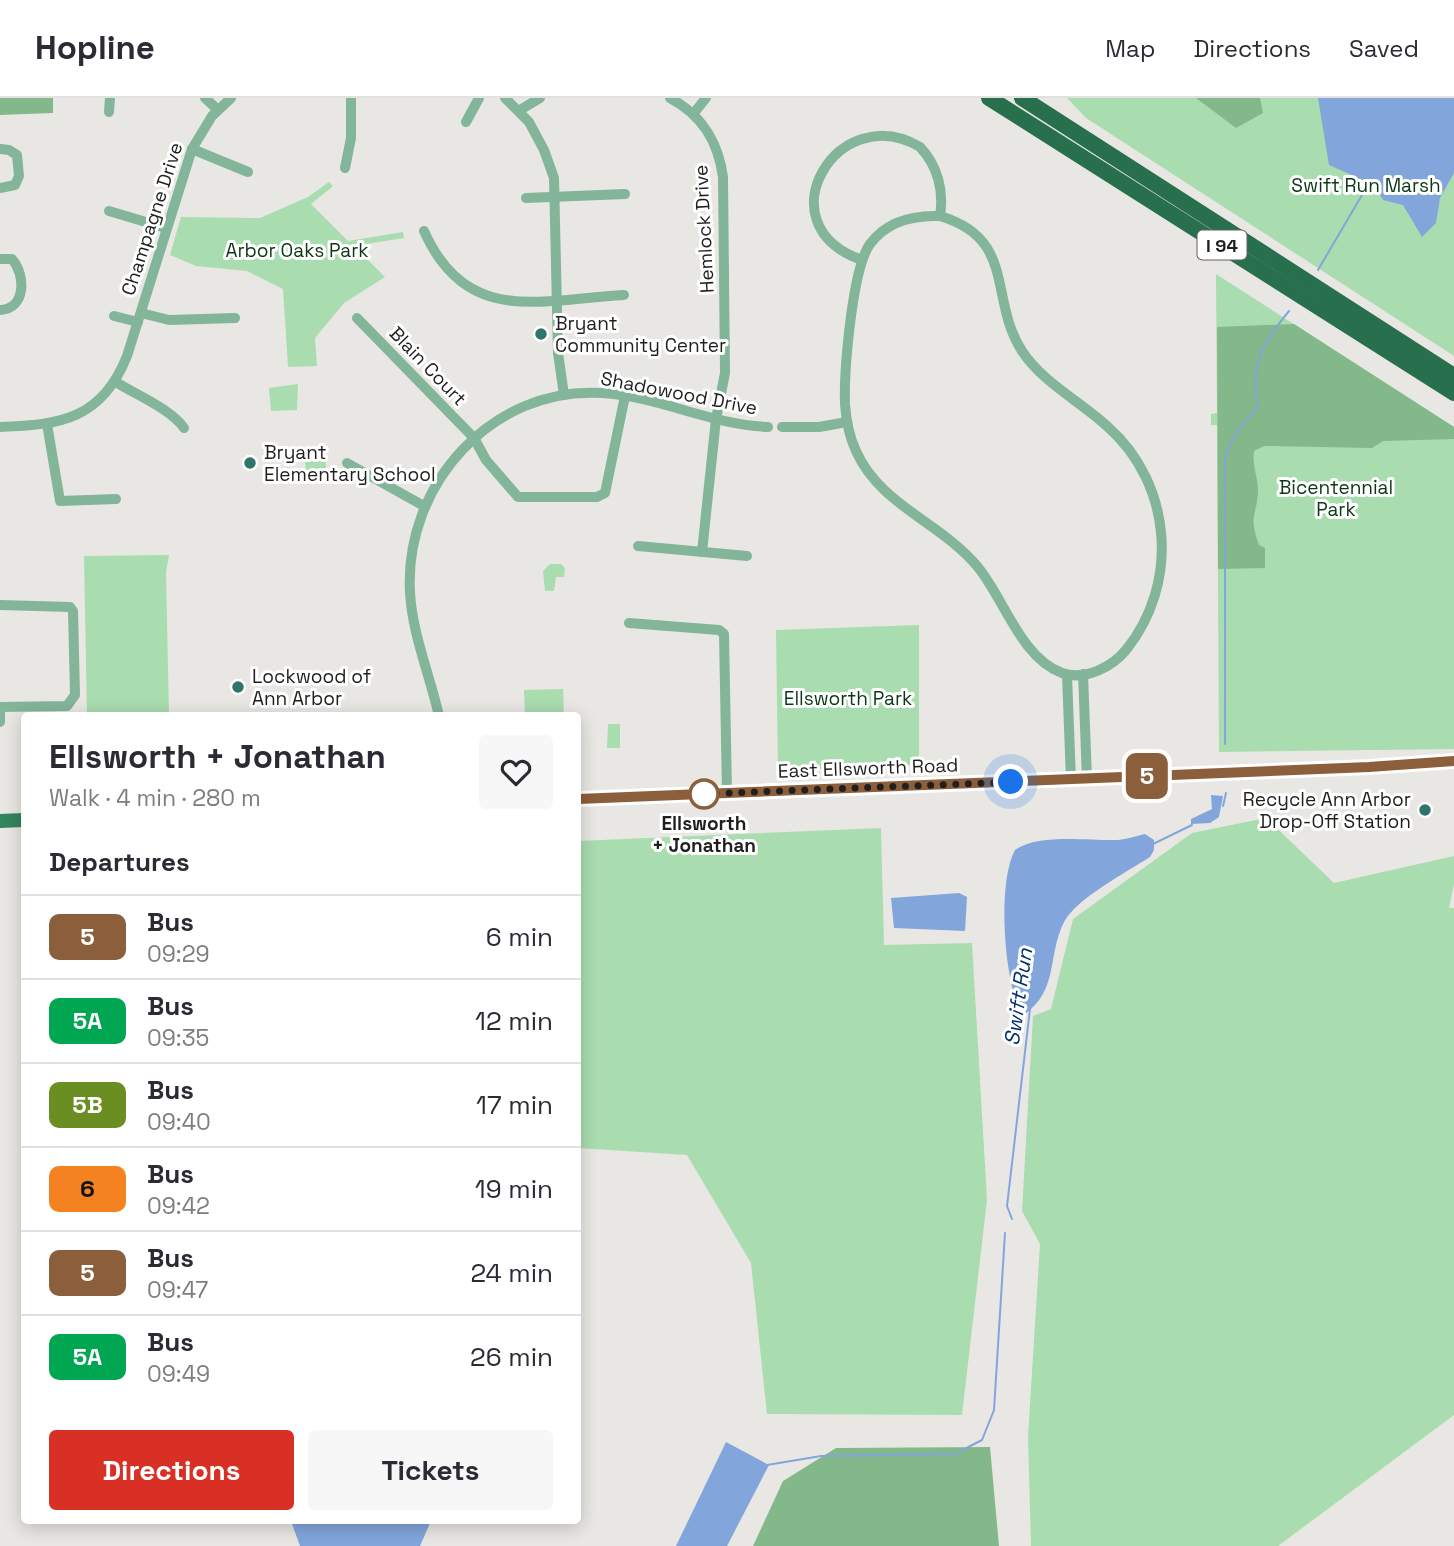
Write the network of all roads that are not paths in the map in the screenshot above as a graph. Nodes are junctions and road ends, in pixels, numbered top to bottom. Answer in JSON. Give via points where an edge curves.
{"nodes":[{"id":1,"x":110,"y":98,"type":"edge"},
{"id":2,"x":205,"y":98,"type":"edge"},
{"id":3,"x":231,"y":98,"type":"edge"},
{"id":4,"x":351,"y":98,"type":"edge"},
{"id":5,"x":479,"y":98,"type":"edge"},
{"id":6,"x":505,"y":98,"type":"edge"},
{"id":7,"x":540,"y":98,"type":"edge"},
{"id":8,"x":670,"y":98,"type":"edge"},
{"id":9,"x":706,"y":98,"type":"edge"},
{"id":10,"x":989,"y":98,"type":"edge"},
{"id":11,"x":1022,"y":98,"type":"edge"},
{"id":12,"x":217,"y":109,"type":"junction"},
{"id":13,"x":520,"y":110,"type":"junction"},
{"id":14,"x":109,"y":112,"type":"dead end"},
{"id":15,"x":694,"y":113,"type":"junction"},
{"id":16,"x":466,"y":122,"type":"dead end"},
{"id":17,"x":878,"y":124,"type":"dead end"},
{"id":18,"x":829,"y":144,"type":"dead end"},
{"id":19,"x":0,"y":149,"type":"edge"},
{"id":20,"x":192,"y":149,"type":"junction"},
{"id":21,"x":345,"y":168,"type":"dead end"},
{"id":22,"x":248,"y":172,"type":"dead end"},
{"id":23,"x":0,"y":188,"type":"edge"},
{"id":24,"x":556,"y":194,"type":"junction"},
{"id":25,"x":625,"y":194,"type":"dead end"},
{"id":26,"x":526,"y":198,"type":"dead end"},
{"id":27,"x":108,"y":211,"type":"dead end"},
{"id":28,"x":940,"y":216,"type":"junction"},
{"id":29,"x":166,"y":228,"type":"junction"},
{"id":30,"x":424,"y":231,"type":"dead end"},
{"id":31,"x":0,"y":259,"type":"edge"},
{"id":32,"x":862,"y":260,"type":"junction"},
{"id":33,"x":624,"y":295,"type":"dead end"},
{"id":34,"x":557,"y":302,"type":"junction"},
{"id":35,"x":0,"y":310,"type":"edge"},
{"id":36,"x":114,"y":316,"type":"dead end"},
{"id":37,"x":139,"y":317,"type":"junction"},
{"id":38,"x":235,"y":318,"type":"dead end"},
{"id":39,"x":357,"y":318,"type":"dead end"},
{"id":40,"x":1454,"y":376,"type":"edge"},
{"id":41,"x":116,"y":382,"type":"junction"},
{"id":42,"x":1454,"y":393,"type":"edge"},
{"id":43,"x":564,"y":395,"type":"junction"},
{"id":44,"x":625,"y":396,"type":"junction"},
{"id":45,"x":716,"y":419,"type":"junction"},
{"id":46,"x":847,"y":422,"type":"junction"},
{"id":47,"x":47,"y":424,"type":"junction"},
{"id":48,"x":0,"y":427,"type":"edge"},
{"id":49,"x":768,"y":427,"type":"dead end"},
{"id":50,"x":782,"y":427,"type":"dead end"},
{"id":51,"x":184,"y":428,"type":"dead end"},
{"id":52,"x":474,"y":438,"type":"junction"},
{"id":53,"x":347,"y":463,"type":"dead end"},
{"id":54,"x":116,"y":499,"type":"dead end"},
{"id":55,"x":424,"y":506,"type":"junction"},
{"id":56,"x":638,"y":546,"type":"dead end"},
{"id":57,"x":702,"y":552,"type":"junction"},
{"id":58,"x":747,"y":556,"type":"dead end"},
{"id":59,"x":0,"y":606,"type":"edge"},
{"id":60,"x":629,"y":623,"type":"dead end"},
{"id":61,"x":1083,"y":674,"type":"junction"},
{"id":62,"x":1067,"y":675,"type":"junction"},
{"id":63,"x":0,"y":707,"type":"edge"},
{"id":64,"x":437,"y":712,"type":"edge"},
{"id":65,"x":0,"y":722,"type":"edge"},
{"id":66,"x":1454,"y":761,"type":"edge"},
{"id":67,"x":1087,"y":779,"type":"junction"},
{"id":68,"x":1071,"y":780,"type":"junction"},
{"id":69,"x":727,"y":793,"type":"junction"},
{"id":70,"x":581,"y":799,"type":"edge"},
{"id":71,"x":21,"y":820,"type":"edge"},
{"id":72,"x":0,"y":821,"type":"edge"}],
"edges":[{"from":1,"to":14,"type":"street"},
{"from":2,"to":12,"type":"street"},
{"from":3,"to":12,"type":"street","name":"Champagne Drive"},
{"from":4,"to":21,"type":"street"},
{"from":5,"to":16,"type":"street"},
{"from":6,"to":13,"type":"street"},
{"from":7,"to":13,"type":"street"},
{"from":8,"to":15,"type":"street","name":"Hemlock Drive"},
{"from":9,"to":15,"type":"street"},
{"from":10,"to":42,"type":"highway","number":"I 94"},
{"from":11,"to":40,"type":"highway","number":"I 94"},
{"from":12,"to":20,"type":"street","name":"Champagne Drive"},
{"from":13,"to":24,"type":"street","via":[[544,150]]},
{"from":15,"to":45,"type":"street","name":"Hemlock Drive","via":[[712,137],[723,177],[726,352]]},
{"from":17,"to":28,"type":"street","via":[[905,135],[930,159],[939,183]]},
{"from":18,"to":32,"type":"street","via":[[816,178],[815,213],[831,241]]},
{"from":19,"to":23,"type":"street","via":[[17,155],[19,176],[15,185]]},
{"from":20,"to":22,"type":"street"},
{"from":20,"to":29,"type":"street","name":"Champagne Drive"},
{"from":24,"to":25,"type":"street"},
{"from":24,"to":26,"type":"street"},
{"from":24,"to":34,"type":"street"},
{"from":27,"to":29,"type":"street"},
{"from":28,"to":32,"type":"street","via":[[915,217],[892,225],[869,245]]},
{"from":28,"to":61,"type":"street","via":[[971,230],[988,246],[1021,350],[1036,369],[1127,446],[1155,501],[1163,566],[1151,607],[1120,657]]},
{"from":29,"to":37,"type":"street","name":"Champagne Drive"},
{"from":30,"to":34,"type":"street","via":[[438,258],[474,289],[508,301]]},
{"from":31,"to":35,"type":"street","via":[[12,259],[18,265],[20,288],[16,305]]},
{"from":32,"to":46,"type":"street","via":[[846,375]]},
{"from":33,"to":34,"type":"street"},
{"from":34,"to":43,"type":"street"},
{"from":36,"to":37,"type":"street","name":"Champagne Drive"},
{"from":37,"to":38,"type":"street"},
{"from":37,"to":41,"type":"street","name":"Champagne Drive"},
{"from":39,"to":52,"type":"street","name":"Blain Court"},
{"from":41,"to":47,"type":"street","name":"Champagne Drive","via":[[85,411]]},
{"from":41,"to":51,"type":"street","via":[[176,416]]},
{"from":43,"to":44,"type":"street","name":"Shadowood Drive"},
{"from":43,"to":52,"type":"street","name":"Shadowood Drive","via":[[520,409]]},
{"from":44,"to":45,"type":"street","name":"Shadowood Drive"},
{"from":44,"to":52,"type":"street","name":"Blain Court","via":[[608,488],[601,496],[518,497],[486,460]]},
{"from":45,"to":49,"type":"street","name":"Shadowood Drive"},
{"from":45,"to":57,"type":"street","name":"Hemlock Drive"},
{"from":46,"to":50,"type":"street","name":"Shadowood Drive"},
{"from":46,"to":62,"type":"street","via":[[857,454],[880,487],[960,549],[988,581],[1035,653]]},
{"from":47,"to":48,"type":"street","name":"Champagne Drive"},
{"from":47,"to":54,"type":"street","via":[[60,500]]},
{"from":52,"to":55,"type":"street","name":"Shadowood Drive","via":[[442,472]]},
{"from":53,"to":55,"type":"street"},
{"from":55,"to":64,"type":"street","name":"Shadowood Drive","via":[[411,552],[410,596]]},
{"from":56,"to":57,"type":"street"},
{"from":57,"to":58,"type":"street"},
{"from":59,"to":63,"type":"street","via":[[70,607],[75,695],[67,706]]},
{"from":60,"to":69,"type":"street","via":[[724,634]]},
{"from":61,"to":62,"type":"street"},
{"from":61,"to":67,"type":"street"},
{"from":62,"to":68,"type":"street"},
{"from":63,"to":65,"type":"street"},
{"from":66,"to":67,"type":"main road","name":"East Ellsworth Road"},
{"from":67,"to":68,"type":"main road","name":"East Ellsworth Road"},
{"from":68,"to":69,"type":"main road","name":"East Ellsworth Road"},
{"from":69,"to":70,"type":"main road","name":"East Ellsworth Road"},
{"from":71,"to":72,"type":"main road"}]}
